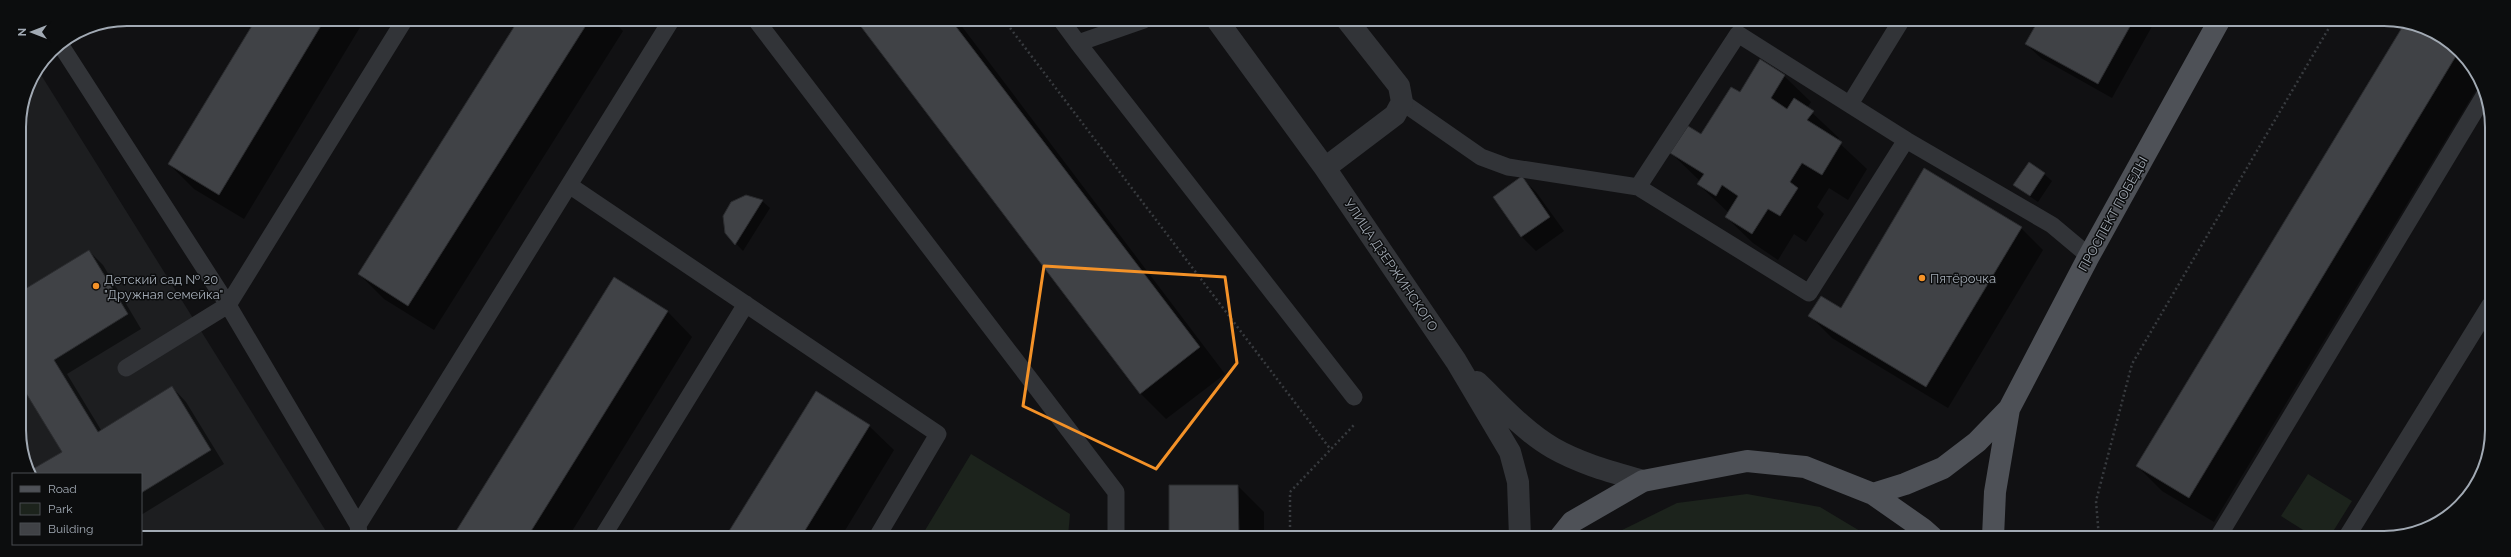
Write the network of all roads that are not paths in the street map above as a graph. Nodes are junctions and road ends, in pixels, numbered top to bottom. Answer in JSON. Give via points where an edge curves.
{"nodes":[{"id":1,"x":401,"y":26,"type":"edge"},
{"id":2,"x":668,"y":26,"type":"edge"},
{"id":3,"x":761,"y":26,"type":"edge"},
{"id":4,"x":1065,"y":26,"type":"edge"},
{"id":5,"x":1127,"y":26,"type":"edge"},
{"id":6,"x":1221,"y":26,"type":"edge"},
{"id":7,"x":1352,"y":26,"type":"edge"},
{"id":8,"x":1898,"y":26,"type":"edge"},
{"id":9,"x":2216,"y":26,"type":"edge"},
{"id":10,"x":1078,"y":43,"type":"junction"},
{"id":11,"x":63,"y":49,"type":"edge"},
{"id":12,"x":2481,"y":100,"type":"edge"},
{"id":13,"x":1402,"y":102,"type":"junction"},
{"id":14,"x":1850,"y":104,"type":"junction"},
{"id":15,"x":1906,"y":140,"type":"junction"},
{"id":16,"x":1325,"y":168,"type":"junction"},
{"id":17,"x":569,"y":185,"type":"junction"},
{"id":18,"x":1638,"y":187,"type":"junction"},
{"id":19,"x":2089,"y":256,"type":"junction"},
{"id":20,"x":746,"y":304,"type":"junction"},
{"id":21,"x":228,"y":305,"type":"junction"},
{"id":22,"x":2485,"y":313,"type":"edge"},
{"id":23,"x":1456,"y":361,"type":"junction"},
{"id":24,"x":126,"y":368,"type":"dead end"},
{"id":25,"x":1354,"y":397,"type":"dead end"},
{"id":26,"x":2009,"y":409,"type":"junction"},
{"id":27,"x":1642,"y":481,"type":"junction"},
{"id":28,"x":1873,"y":494,"type":"junction"},
{"id":29,"x":359,"y":530,"type":"edge"},
{"id":30,"x":606,"y":531,"type":"edge"},
{"id":31,"x":881,"y":531,"type":"edge"},
{"id":32,"x":1116,"y":531,"type":"edge"},
{"id":33,"x":1520,"y":531,"type":"edge"},
{"id":34,"x":1565,"y":531,"type":"edge"},
{"id":35,"x":1926,"y":531,"type":"edge"},
{"id":36,"x":1993,"y":531,"type":"edge"},
{"id":37,"x":2222,"y":531,"type":"edge"},
{"id":38,"x":2350,"y":531,"type":"edge"}],
"edges":[{"from":1,"to":21,"type":"lane"},
{"from":2,"to":17,"type":"lane"},
{"from":3,"to":32,"type":"lane","via":[[1116,492]]},
{"from":4,"to":10,"type":"lane"},
{"from":5,"to":10,"type":"lane"},
{"from":6,"to":16,"type":"street","name":"УЛИЦА ДЗЕРЖИНСКОГО"},
{"from":7,"to":13,"type":"street","via":[[1399,86]]},
{"from":8,"to":14,"type":"lane"},
{"from":9,"to":19,"type":"main road","name":"ПРОСПЕКТ ПОБЕДЫ"},
{"from":10,"to":25,"type":"lane"},
{"from":11,"to":21,"type":"lane"},
{"from":12,"to":37,"type":"lane"},
{"from":13,"to":16,"type":"street","via":[[1395,115]]},
{"from":13,"to":18,"type":"lane","via":[[1481,156],[1508,167]]},
{"from":14,"to":15,"type":"lane"},
{"from":14,"to":18,"type":"lane","via":[[1738,34]]},
{"from":15,"to":18,"type":"lane","via":[[1809,293]]},
{"from":15,"to":19,"type":"lane","via":[[2052,225]]},
{"from":16,"to":23,"type":"street","name":"УЛИЦА ДЗЕРЖИНСКОГО"},
{"from":17,"to":20,"type":"lane"},
{"from":17,"to":29,"type":"lane"},
{"from":19,"to":26,"type":"main road","name":"ПРОСПЕКТ ПОБЕДЫ"},
{"from":20,"to":30,"type":"lane"},
{"from":20,"to":31,"type":"lane","via":[[938,434]]},
{"from":21,"to":24,"type":"lane"},
{"from":21,"to":29,"type":"lane"},
{"from":22,"to":38,"type":"lane"},
{"from":23,"to":27,"type":"street","name":"УЛИЦА ДЗЕРЖИНСКОГО","via":[[1514,418],[1553,448],[1595,467]]},
{"from":23,"to":33,"type":"street","name":"УЛИЦА ДЗЕРЖИНСКОГО","via":[[1510,452],[1518,482]]},
{"from":26,"to":28,"type":"main road","name":"ПРОСПЕКТ ПОБЕДЫ","via":[[1977,442],[1943,468]]},
{"from":26,"to":36,"type":"main road","name":"ПРОСПЕКТ ПОБЕДЫ","via":[[1995,492]]},
{"from":27,"to":28,"type":"main road","via":[[1747,461],[1805,467]]},
{"from":27,"to":34,"type":"main road","via":[[1572,522]]},
{"from":28,"to":35,"type":"main road"}]}
